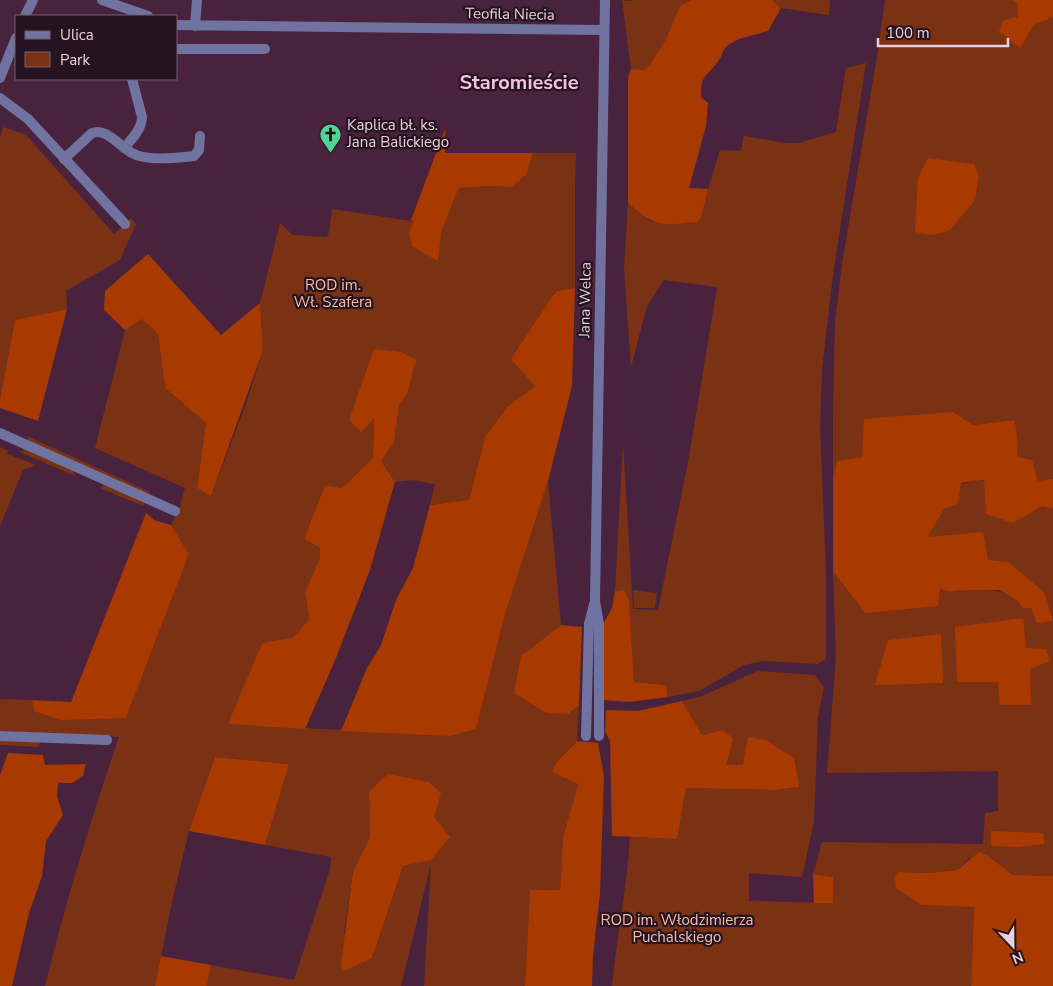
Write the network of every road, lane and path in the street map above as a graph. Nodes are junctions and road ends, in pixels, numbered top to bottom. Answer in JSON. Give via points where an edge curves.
{"nodes":[{"id":1,"x":32,"y":0,"type":"edge"},
{"id":2,"x":102,"y":0,"type":"edge"},
{"id":3,"x":197,"y":0,"type":"edge"},
{"id":4,"x":605,"y":0,"type":"edge"},
{"id":5,"x":122,"y":12,"type":"edge"},
{"id":6,"x":26,"y":15,"type":"edge"},
{"id":7,"x":142,"y":15,"type":"edge"},
{"id":8,"x":178,"y":25,"type":"edge"},
{"id":9,"x":195,"y":26,"type":"junction"},
{"id":10,"x":604,"y":30,"type":"junction"},
{"id":11,"x":15,"y":40,"type":"edge"},
{"id":12,"x":178,"y":49,"type":"edge"},
{"id":13,"x":265,"y":49,"type":"dead end"},
{"id":14,"x":0,"y":78,"type":"edge"},
{"id":15,"x":132,"y":80,"type":"edge"},
{"id":16,"x":0,"y":98,"type":"edge"},
{"id":17,"x":200,"y":136,"type":"dead end"},
{"id":18,"x":124,"y":148,"type":"junction"},
{"id":19,"x":64,"y":159,"type":"junction"},
{"id":20,"x":124,"y":224,"type":"dead end"},
{"id":21,"x":0,"y":433,"type":"edge"},
{"id":22,"x":175,"y":511,"type":"dead end"},
{"id":23,"x":595,"y":601,"type":"junction"},
{"id":24,"x":0,"y":736,"type":"edge"},
{"id":25,"x":586,"y":736,"type":"dead end"},
{"id":26,"x":599,"y":736,"type":"dead end"},
{"id":27,"x":107,"y":740,"type":"dead end"}],
"edges":[{"from":1,"to":6,"type":"street"},
{"from":2,"to":5,"type":"street"},
{"from":3,"to":9,"type":"street"},
{"from":4,"to":10,"type":"street","name":"Jana Welca"},
{"from":5,"to":7,"type":"street"},
{"from":8,"to":9,"type":"street","name":"Teofila Niecia"},
{"from":9,"to":10,"type":"street","name":"Teofila Niecia"},
{"from":10,"to":23,"type":"street","name":"Jana Welca"},
{"from":11,"to":14,"type":"street"},
{"from":12,"to":13,"type":"street"},
{"from":15,"to":18,"type":"street","via":[[142,123]]},
{"from":16,"to":19,"type":"street","via":[[28,120]]},
{"from":17,"to":18,"type":"street","via":[[199,150],[194,156],[143,158]]},
{"from":18,"to":19,"type":"street","via":[[107,134],[96,131]]},
{"from":19,"to":20,"type":"street"},
{"from":21,"to":22,"type":"street"},
{"from":23,"to":25,"type":"street","name":"Jana Welca","via":[[589,624]]},
{"from":23,"to":26,"type":"street","name":"Jana Welca","via":[[599,624]]},
{"from":24,"to":27,"type":"street"}]}
